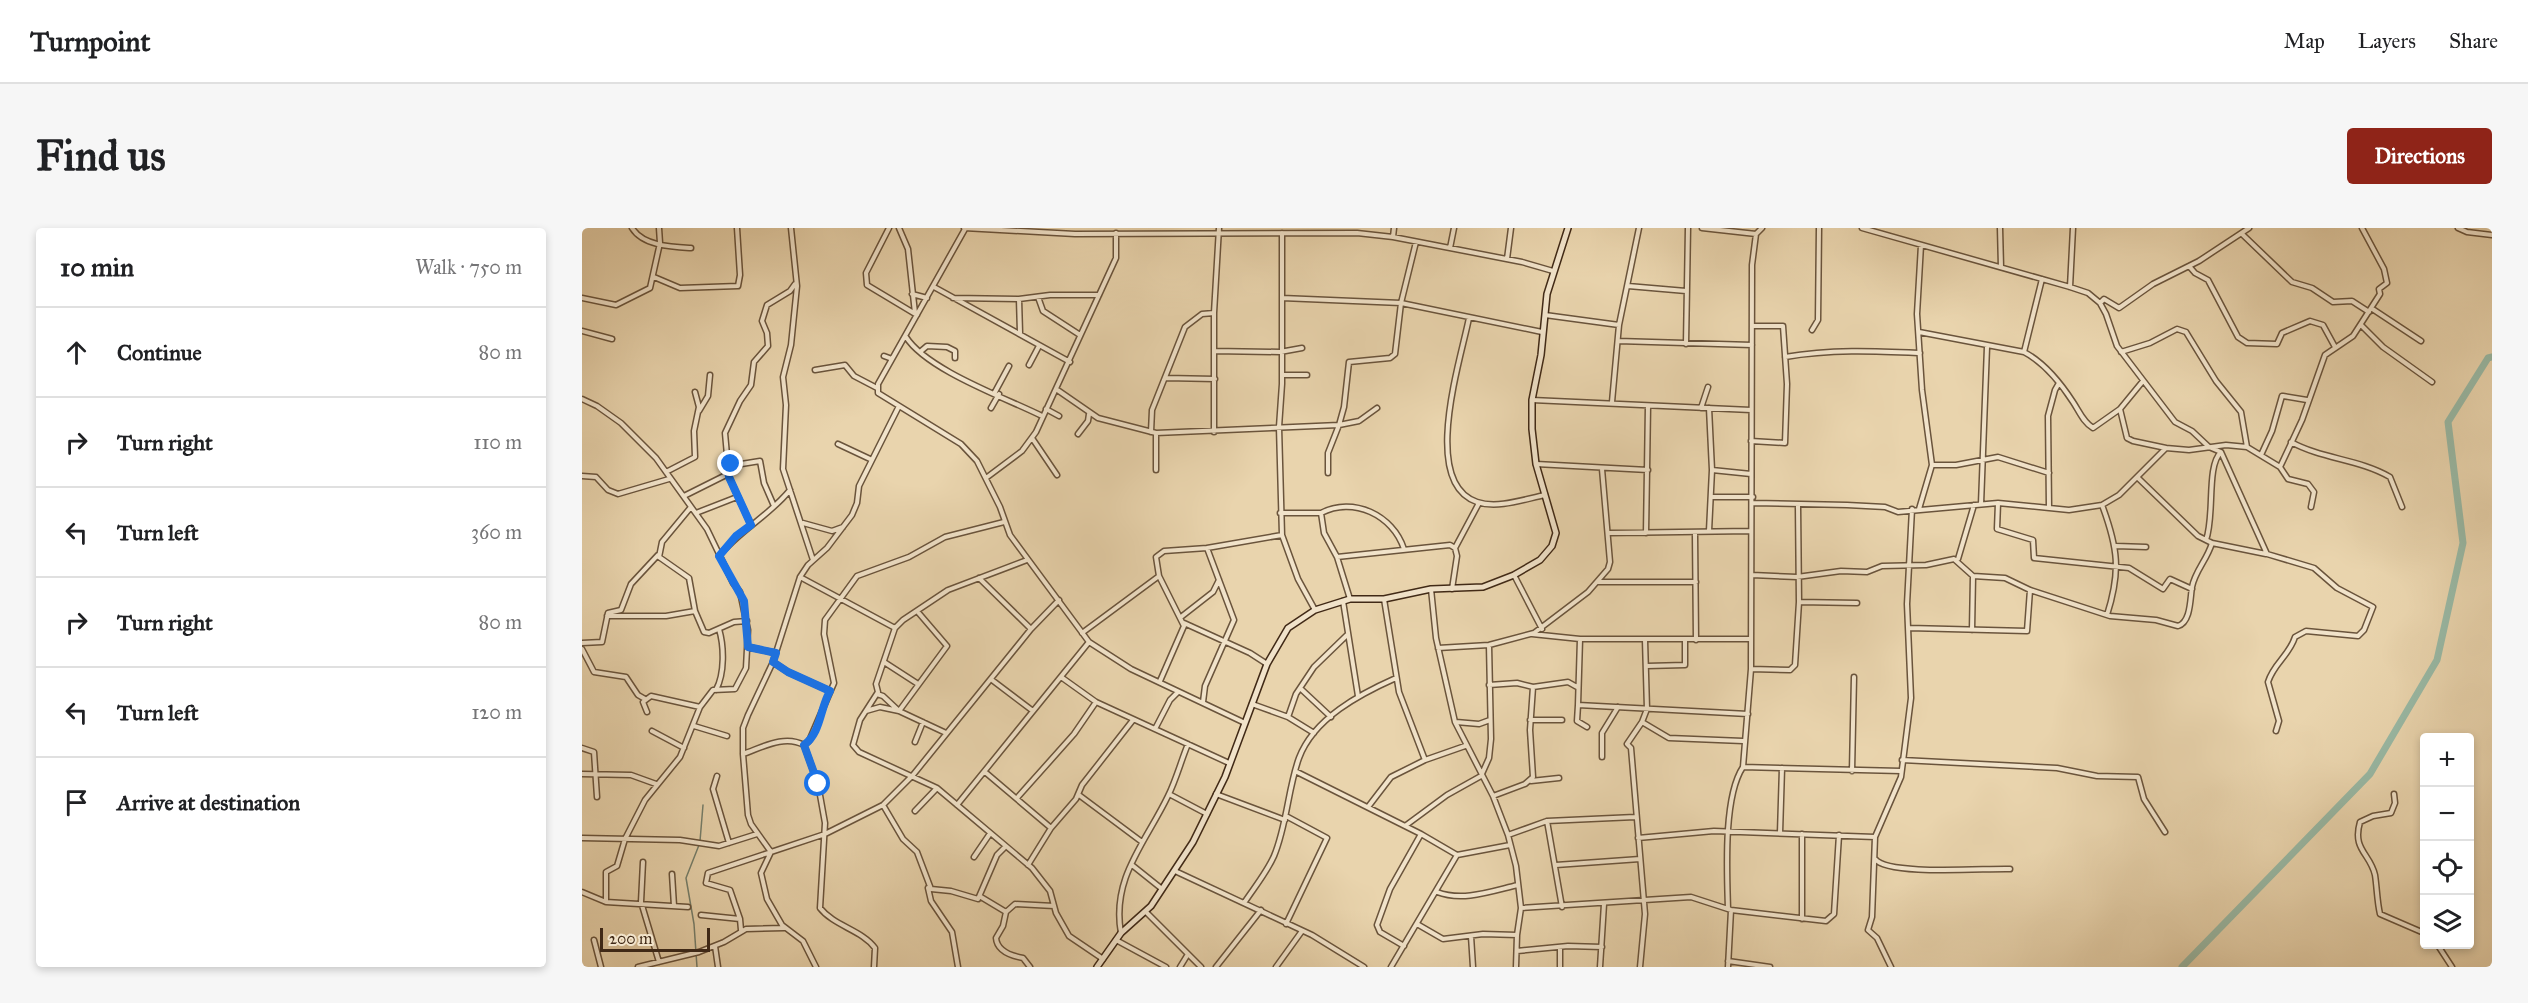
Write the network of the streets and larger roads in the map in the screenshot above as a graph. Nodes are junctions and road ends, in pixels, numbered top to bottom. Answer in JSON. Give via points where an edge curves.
{"nodes":[{"id":1,"x":632,"y":228,"type":"edge"},
{"id":2,"x":659,"y":228,"type":"edge"},
{"id":3,"x":737,"y":228,"type":"edge"},
{"id":4,"x":791,"y":228,"type":"edge"},
{"id":5,"x":890,"y":228,"type":"edge"},
{"id":6,"x":899,"y":228,"type":"edge"},
{"id":7,"x":964,"y":228,"type":"edge"},
{"id":8,"x":1394,"y":228,"type":"edge"},
{"id":9,"x":1454,"y":228,"type":"edge"},
{"id":10,"x":1511,"y":228,"type":"edge"},
{"id":11,"x":1568,"y":228,"type":"edge"},
{"id":12,"x":1640,"y":228,"type":"edge"},
{"id":13,"x":1688,"y":228,"type":"edge"},
{"id":14,"x":1702,"y":228,"type":"edge"},
{"id":15,"x":1761,"y":228,"type":"edge"},
{"id":16,"x":1819,"y":228,"type":"edge"},
{"id":17,"x":1862,"y":228,"type":"edge"},
{"id":18,"x":2000,"y":228,"type":"edge"},
{"id":19,"x":2073,"y":228,"type":"edge"},
{"id":20,"x":2362,"y":228,"type":"edge"},
{"id":21,"x":2458,"y":228,"type":"edge"},
{"id":22,"x":984,"y":229,"type":"edge"},
{"id":23,"x":1021,"y":229,"type":"edge"},
{"id":24,"x":1219,"y":230,"type":"edge"},
{"id":25,"x":2246,"y":230,"type":"edge"},
{"id":26,"x":1320,"y":231,"type":"edge"},
{"id":27,"x":1116,"y":233,"type":"junction"},
{"id":28,"x":1282,"y":233,"type":"junction"},
{"id":29,"x":1756,"y":234,"type":"junction"},
{"id":30,"x":2492,"y":235,"type":"edge"},
{"id":31,"x":1393,"y":237,"type":"junction"},
{"id":32,"x":1416,"y":242,"type":"junction"},
{"id":33,"x":660,"y":243,"type":"junction"},
{"id":34,"x":1921,"y":245,"type":"junction"},
{"id":35,"x":691,"y":248,"type":"dead end"},
{"id":36,"x":1450,"y":248,"type":"junction"},
{"id":37,"x":1507,"y":259,"type":"junction"},
{"id":38,"x":2189,"y":266,"type":"junction"},
{"id":39,"x":2001,"y":267,"type":"junction"},
{"id":40,"x":1553,"y":271,"type":"junction"},
{"id":41,"x":654,"y":278,"type":"junction"},
{"id":42,"x":797,"y":279,"type":"junction"},
{"id":43,"x":2042,"y":279,"type":"junction"},
{"id":44,"x":1628,"y":286,"type":"junction"},
{"id":45,"x":934,"y":287,"type":"junction"},
{"id":46,"x":2070,"y":287,"type":"junction"},
{"id":47,"x":1686,"y":291,"type":"junction"},
{"id":48,"x":912,"y":294,"type":"junction"},
{"id":49,"x":1099,"y":295,"type":"junction"},
{"id":50,"x":1038,"y":296,"type":"junction"},
{"id":51,"x":582,"y":298,"type":"edge"},
{"id":52,"x":927,"y":298,"type":"junction"},
{"id":53,"x":952,"y":298,"type":"junction"},
{"id":54,"x":1282,"y":298,"type":"junction"},
{"id":55,"x":1019,"y":299,"type":"junction"},
{"id":56,"x":1401,"y":303,"type":"junction"},
{"id":57,"x":2100,"y":303,"type":"junction"},
{"id":58,"x":2370,"y":310,"type":"junction"},
{"id":59,"x":1214,"y":313,"type":"junction"},
{"id":60,"x":916,"y":314,"type":"junction"},
{"id":61,"x":1543,"y":315,"type":"junction"},
{"id":62,"x":1469,"y":318,"type":"junction"},
{"id":63,"x":1619,"y":325,"type":"junction"},
{"id":64,"x":2361,"y":325,"type":"junction"},
{"id":65,"x":1752,"y":326,"type":"junction"},
{"id":66,"x":1812,"y":330,"type":"dead end"},
{"id":67,"x":582,"y":331,"type":"edge"},
{"id":68,"x":1542,"y":332,"type":"junction"},
{"id":69,"x":1919,"y":332,"type":"junction"},
{"id":70,"x":1020,"y":333,"type":"junction"},
{"id":71,"x":1080,"y":335,"type":"junction"},
{"id":72,"x":906,"y":337,"type":"junction"},
{"id":73,"x":612,"y":339,"type":"dead end"},
{"id":74,"x":1618,"y":341,"type":"junction"},
{"id":75,"x":2421,"y":341,"type":"dead end"},
{"id":76,"x":1686,"y":344,"type":"junction"},
{"id":77,"x":1752,"y":345,"type":"junction"},
{"id":78,"x":1040,"y":346,"type":"junction"},
{"id":79,"x":1987,"y":346,"type":"junction"},
{"id":80,"x":2335,"y":347,"type":"junction"},
{"id":81,"x":1302,"y":348,"type":"dead end"},
{"id":82,"x":1214,"y":351,"type":"junction"},
{"id":83,"x":920,"y":352,"type":"junction"},
{"id":84,"x":1280,"y":352,"type":"junction"},
{"id":85,"x":2024,"y":352,"type":"junction"},
{"id":86,"x":2121,"y":352,"type":"junction"},
{"id":87,"x":1920,"y":353,"type":"junction"},
{"id":88,"x":884,"y":356,"type":"dead end"},
{"id":89,"x":1785,"y":357,"type":"junction"},
{"id":90,"x":955,"y":358,"type":"dead end"},
{"id":91,"x":892,"y":360,"type":"junction"},
{"id":92,"x":1070,"y":362,"type":"junction"},
{"id":93,"x":1029,"y":365,"type":"dead end"},
{"id":94,"x":1009,"y":366,"type":"dead end"},
{"id":95,"x":815,"y":370,"type":"dead end"},
{"id":96,"x":710,"y":375,"type":"dead end"},
{"id":97,"x":1282,"y":375,"type":"junction"},
{"id":98,"x":1307,"y":375,"type":"dead end"},
{"id":99,"x":1166,"y":378,"type":"junction"},
{"id":100,"x":1215,"y":379,"type":"junction"},
{"id":101,"x":2143,"y":381,"type":"junction"},
{"id":102,"x":2432,"y":382,"type":"dead end"},
{"id":103,"x":2059,"y":383,"type":"junction"},
{"id":104,"x":1708,"y":387,"type":"dead end"},
{"id":105,"x":877,"y":388,"type":"junction"},
{"id":106,"x":1056,"y":389,"type":"junction"},
{"id":107,"x":695,"y":392,"type":"dead end"},
{"id":108,"x":997,"y":393,"type":"junction"},
{"id":109,"x":582,"y":399,"type":"edge"},
{"id":110,"x":1532,"y":400,"type":"junction"},
{"id":111,"x":2307,"y":400,"type":"junction"},
{"id":112,"x":1612,"y":402,"type":"junction"},
{"id":113,"x":1648,"y":406,"type":"junction"},
{"id":114,"x":898,"y":408,"type":"junction"},
{"id":115,"x":991,"y":408,"type":"dead end"},
{"id":116,"x":1377,"y":408,"type":"dead end"},
{"id":117,"x":1701,"y":408,"type":"junction"},
{"id":118,"x":1709,"y":408,"type":"junction"},
{"id":119,"x":1046,"y":409,"type":"junction"},
{"id":120,"x":2120,"y":409,"type":"junction"},
{"id":121,"x":1751,"y":410,"type":"junction"},
{"id":122,"x":699,"y":411,"type":"junction"},
{"id":123,"x":1089,"y":414,"type":"junction"},
{"id":124,"x":1042,"y":416,"type":"junction"},
{"id":125,"x":1059,"y":416,"type":"dead end"},
{"id":126,"x":1340,"y":425,"type":"junction"},
{"id":127,"x":1279,"y":427,"type":"junction"},
{"id":128,"x":1214,"y":432,"type":"junction"},
{"id":129,"x":1153,"y":433,"type":"junction"},
{"id":130,"x":1078,"y":434,"type":"dead end"},
{"id":131,"x":1032,"y":438,"type":"junction"},
{"id":132,"x":1751,"y":441,"type":"junction"},
{"id":133,"x":2291,"y":442,"type":"junction"},
{"id":134,"x":838,"y":444,"type":"dead end"},
{"id":135,"x":2209,"y":447,"type":"junction"},
{"id":136,"x":2247,"y":447,"type":"junction"},
{"id":137,"x":2166,"y":448,"type":"junction"},
{"id":138,"x":2221,"y":452,"type":"junction"},
{"id":139,"x":2260,"y":455,"type":"junction"},
{"id":140,"x":870,"y":459,"type":"junction"},
{"id":141,"x":1983,"y":460,"type":"junction"},
{"id":142,"x":1536,"y":464,"type":"junction"},
{"id":143,"x":1932,"y":465,"type":"junction"},
{"id":144,"x":729,"y":466,"type":"junction"},
{"id":145,"x":2280,"y":467,"type":"junction"},
{"id":146,"x":1602,"y":469,"type":"junction"},
{"id":147,"x":1156,"y":470,"type":"dead end"},
{"id":148,"x":1648,"y":470,"type":"junction"},
{"id":149,"x":1712,"y":470,"type":"junction"},
{"id":150,"x":666,"y":472,"type":"junction"},
{"id":151,"x":2049,"y":472,"type":"junction"},
{"id":152,"x":1328,"y":473,"type":"dead end"},
{"id":153,"x":728,"y":474,"type":"junction"},
{"id":154,"x":1751,"y":474,"type":"junction"},
{"id":155,"x":1057,"y":475,"type":"dead end"},
{"id":156,"x":582,"y":476,"type":"edge"},
{"id":157,"x":2137,"y":477,"type":"junction"},
{"id":158,"x":986,"y":478,"type":"junction"},
{"id":159,"x":669,"y":479,"type":"junction"},
{"id":160,"x":790,"y":490,"type":"junction"},
{"id":161,"x":1545,"y":495,"type":"junction"},
{"id":162,"x":684,"y":496,"type":"junction"},
{"id":163,"x":737,"y":497,"type":"junction"},
{"id":164,"x":1711,"y":497,"type":"junction"},
{"id":165,"x":1753,"y":497,"type":"junction"},
{"id":166,"x":1479,"y":503,"type":"junction"},
{"id":167,"x":1753,"y":503,"type":"junction"},
{"id":168,"x":1998,"y":503,"type":"junction"},
{"id":169,"x":1981,"y":504,"type":"junction"},
{"id":170,"x":1974,"y":505,"type":"junction"},
{"id":171,"x":2102,"y":505,"type":"junction"},
{"id":172,"x":774,"y":506,"type":"junction"},
{"id":173,"x":1798,"y":506,"type":"junction"},
{"id":174,"x":691,"y":507,"type":"junction"},
{"id":175,"x":2311,"y":507,"type":"dead end"},
{"id":176,"x":2402,"y":507,"type":"dead end"},
{"id":177,"x":2049,"y":508,"type":"junction"},
{"id":178,"x":1912,"y":509,"type":"junction"},
{"id":179,"x":1919,"y":509,"type":"junction"},
{"id":180,"x":696,"y":513,"type":"junction"},
{"id":181,"x":1280,"y":513,"type":"junction"},
{"id":182,"x":1321,"y":513,"type":"junction"},
{"id":183,"x":1004,"y":522,"type":"junction"},
{"id":184,"x":803,"y":523,"type":"junction"},
{"id":185,"x":751,"y":525,"type":"junction"},
{"id":186,"x":844,"y":526,"type":"junction"},
{"id":187,"x":1709,"y":531,"type":"junction"},
{"id":188,"x":1751,"y":531,"type":"junction"},
{"id":189,"x":1609,"y":533,"type":"junction"},
{"id":190,"x":1646,"y":534,"type":"junction"},
{"id":191,"x":1695,"y":534,"type":"junction"},
{"id":192,"x":1282,"y":536,"type":"junction"},
{"id":193,"x":2206,"y":540,"type":"junction"},
{"id":194,"x":2212,"y":543,"type":"junction"},
{"id":195,"x":2116,"y":546,"type":"junction"},
{"id":196,"x":2146,"y":547,"type":"dead end"},
{"id":197,"x":1207,"y":548,"type":"junction"},
{"id":198,"x":1455,"y":548,"type":"junction"},
{"id":199,"x":1404,"y":549,"type":"junction"},
{"id":200,"x":2267,"y":554,"type":"junction"},
{"id":201,"x":658,"y":555,"type":"junction"},
{"id":202,"x":719,"y":556,"type":"junction"},
{"id":203,"x":1337,"y":557,"type":"junction"},
{"id":204,"x":1958,"y":559,"type":"junction"},
{"id":205,"x":1027,"y":560,"type":"junction"},
{"id":206,"x":813,"y":561,"type":"junction"},
{"id":207,"x":1907,"y":566,"type":"junction"},
{"id":208,"x":2117,"y":566,"type":"junction"},
{"id":209,"x":1514,"y":575,"type":"junction"},
{"id":210,"x":1752,"y":575,"type":"junction"},
{"id":211,"x":1159,"y":576,"type":"junction"},
{"id":212,"x":1797,"y":576,"type":"junction"},
{"id":213,"x":1973,"y":576,"type":"junction"},
{"id":214,"x":800,"y":577,"type":"junction"},
{"id":215,"x":979,"y":578,"type":"junction"},
{"id":216,"x":1219,"y":579,"type":"junction"},
{"id":217,"x":1598,"y":582,"type":"junction"},
{"id":218,"x":1696,"y":582,"type":"junction"},
{"id":219,"x":1452,"y":589,"type":"junction"},
{"id":220,"x":2192,"y":589,"type":"junction"},
{"id":221,"x":1431,"y":590,"type":"junction"},
{"id":222,"x":2030,"y":590,"type":"junction"},
{"id":223,"x":841,"y":598,"type":"junction"},
{"id":224,"x":1350,"y":598,"type":"junction"},
{"id":225,"x":1384,"y":599,"type":"junction"},
{"id":226,"x":1059,"y":600,"type":"junction"},
{"id":227,"x":1343,"y":601,"type":"junction"},
{"id":228,"x":1798,"y":602,"type":"junction"},
{"id":229,"x":1857,"y":603,"type":"dead end"},
{"id":230,"x":1315,"y":610,"type":"junction"},
{"id":231,"x":695,"y":611,"type":"junction"},
{"id":232,"x":917,"y":611,"type":"junction"},
{"id":233,"x":2107,"y":615,"type":"junction"},
{"id":234,"x":607,"y":616,"type":"junction"},
{"id":235,"x":1182,"y":620,"type":"junction"},
{"id":236,"x":747,"y":621,"type":"junction"},
{"id":237,"x":895,"y":628,"type":"junction"},
{"id":238,"x":1909,"y":628,"type":"junction"},
{"id":239,"x":719,"y":629,"type":"junction"},
{"id":240,"x":1031,"y":629,"type":"junction"},
{"id":241,"x":1542,"y":629,"type":"junction"},
{"id":242,"x":1972,"y":630,"type":"junction"},
{"id":243,"x":1082,"y":633,"type":"junction"},
{"id":244,"x":1531,"y":634,"type":"junction"},
{"id":245,"x":1347,"y":635,"type":"junction"},
{"id":246,"x":1580,"y":639,"type":"junction"},
{"id":247,"x":1750,"y":639,"type":"junction"},
{"id":248,"x":1645,"y":640,"type":"junction"},
{"id":249,"x":1685,"y":640,"type":"junction"},
{"id":250,"x":1696,"y":640,"type":"junction"},
{"id":251,"x":1089,"y":642,"type":"junction"},
{"id":252,"x":1225,"y":642,"type":"junction"},
{"id":253,"x":582,"y":643,"type":"edge"},
{"id":254,"x":1489,"y":645,"type":"junction"},
{"id":255,"x":748,"y":647,"type":"junction"},
{"id":256,"x":582,"y":648,"type":"edge"},
{"id":257,"x":1438,"y":648,"type":"junction"},
{"id":258,"x":776,"y":653,"type":"junction"},
{"id":259,"x":773,"y":662,"type":"junction"},
{"id":260,"x":884,"y":662,"type":"junction"},
{"id":261,"x":1267,"y":664,"type":"junction"},
{"id":262,"x":1647,"y":666,"type":"junction"},
{"id":263,"x":1750,"y":669,"type":"junction"},
{"id":264,"x":1061,"y":677,"type":"junction"},
{"id":265,"x":1854,"y":677,"type":"dead end"},
{"id":266,"x":1396,"y":678,"type":"junction"},
{"id":267,"x":992,"y":680,"type":"junction"},
{"id":268,"x":1160,"y":681,"type":"junction"},
{"id":269,"x":918,"y":684,"type":"junction"},
{"id":270,"x":1489,"y":685,"type":"junction"},
{"id":271,"x":1533,"y":687,"type":"junction"},
{"id":272,"x":1578,"y":687,"type":"junction"},
{"id":273,"x":1300,"y":688,"type":"junction"},
{"id":274,"x":716,"y":690,"type":"junction"},
{"id":275,"x":830,"y":691,"type":"junction"},
{"id":276,"x":1178,"y":692,"type":"junction"},
{"id":277,"x":878,"y":694,"type":"junction"},
{"id":278,"x":1358,"y":696,"type":"junction"},
{"id":279,"x":645,"y":699,"type":"junction"},
{"id":280,"x":1096,"y":702,"type":"junction"},
{"id":281,"x":1203,"y":702,"type":"junction"},
{"id":282,"x":1252,"y":704,"type":"junction"},
{"id":283,"x":1578,"y":705,"type":"junction"},
{"id":284,"x":700,"y":707,"type":"junction"},
{"id":285,"x":1618,"y":707,"type":"junction"},
{"id":286,"x":1647,"y":709,"type":"junction"},
{"id":287,"x":866,"y":711,"type":"junction"},
{"id":288,"x":899,"y":711,"type":"junction"},
{"id":289,"x":1033,"y":711,"type":"junction"},
{"id":290,"x":647,"y":712,"type":"dead end"},
{"id":291,"x":1748,"y":714,"type":"junction"},
{"id":292,"x":1288,"y":717,"type":"junction"},
{"id":293,"x":1331,"y":717,"type":"junction"},
{"id":294,"x":1133,"y":720,"type":"junction"},
{"id":295,"x":1490,"y":720,"type":"junction"},
{"id":296,"x":1530,"y":720,"type":"junction"},
{"id":297,"x":1562,"y":720,"type":"dead end"},
{"id":298,"x":923,"y":722,"type":"junction"},
{"id":299,"x":1455,"y":722,"type":"junction"},
{"id":300,"x":1642,"y":722,"type":"junction"},
{"id":301,"x":1245,"y":723,"type":"junction"},
{"id":302,"x":694,"y":726,"type":"junction"},
{"id":303,"x":1587,"y":727,"type":"dead end"},
{"id":304,"x":1155,"y":729,"type":"junction"},
{"id":305,"x":652,"y":731,"type":"dead end"},
{"id":306,"x":2276,"y":731,"type":"dead end"},
{"id":307,"x":946,"y":733,"type":"junction"},
{"id":308,"x":1314,"y":734,"type":"junction"},
{"id":309,"x":727,"y":736,"type":"dead end"},
{"id":310,"x":1743,"y":741,"type":"junction"},
{"id":311,"x":915,"y":742,"type":"dead end"},
{"id":312,"x":1188,"y":744,"type":"junction"},
{"id":313,"x":804,"y":745,"type":"junction"},
{"id":314,"x":1465,"y":746,"type":"junction"},
{"id":315,"x":582,"y":748,"type":"edge"},
{"id":316,"x":684,"y":748,"type":"junction"},
{"id":317,"x":743,"y":754,"type":"junction"},
{"id":318,"x":1602,"y":757,"type":"dead end"},
{"id":319,"x":1425,"y":760,"type":"junction"},
{"id":320,"x":1902,"y":760,"type":"junction"},
{"id":321,"x":1229,"y":763,"type":"junction"},
{"id":322,"x":1743,"y":767,"type":"junction"},
{"id":323,"x":1782,"y":768,"type":"junction"},
{"id":324,"x":1852,"y":771,"type":"junction"},
{"id":325,"x":1901,"y":771,"type":"junction"},
{"id":326,"x":985,"y":772,"type":"junction"},
{"id":327,"x":1297,"y":772,"type":"junction"},
{"id":328,"x":582,"y":774,"type":"edge"},
{"id":329,"x":594,"y":775,"type":"junction"},
{"id":330,"x":913,"y":775,"type":"junction"},
{"id":331,"x":717,"y":776,"type":"dead end"},
{"id":332,"x":1481,"y":776,"type":"junction"},
{"id":333,"x":1559,"y":778,"type":"dead end"},
{"id":334,"x":1531,"y":781,"type":"junction"},
{"id":335,"x":656,"y":784,"type":"junction"},
{"id":336,"x":937,"y":788,"type":"junction"},
{"id":337,"x":1078,"y":794,"type":"junction"},
{"id":338,"x":1169,"y":794,"type":"junction"},
{"id":339,"x":1216,"y":794,"type":"junction"},
{"id":340,"x":2394,"y":794,"type":"dead end"},
{"id":341,"x":597,"y":796,"type":"dead end"},
{"id":342,"x":1493,"y":796,"type":"junction"},
{"id":343,"x":1017,"y":798,"type":"junction"},
{"id":344,"x":883,"y":805,"type":"junction"},
{"id":345,"x":957,"y":805,"type":"junction"},
{"id":346,"x":1368,"y":807,"type":"junction"},
{"id":347,"x":915,"y":812,"type":"dead end"},
{"id":348,"x":1207,"y":814,"type":"junction"},
{"id":349,"x":1635,"y":817,"type":"junction"},
{"id":350,"x":1286,"y":818,"type":"junction"},
{"id":351,"x":1547,"y":821,"type":"junction"},
{"id":352,"x":1404,"y":827,"type":"junction"},
{"id":353,"x":1051,"y":828,"type":"junction"},
{"id":354,"x":1728,"y":832,"type":"junction"},
{"id":355,"x":2165,"y":832,"type":"dead end"},
{"id":356,"x":1780,"y":833,"type":"junction"},
{"id":357,"x":757,"y":834,"type":"junction"},
{"id":358,"x":825,"y":834,"type":"junction"},
{"id":359,"x":1421,"y":834,"type":"junction"},
{"id":360,"x":1802,"y":834,"type":"junction"},
{"id":361,"x":989,"y":835,"type":"junction"},
{"id":362,"x":1508,"y":835,"type":"junction"},
{"id":363,"x":1839,"y":835,"type":"junction"},
{"id":364,"x":1875,"y":837,"type":"junction"},
{"id":365,"x":582,"y":838,"type":"edge"},
{"id":366,"x":1638,"y":838,"type":"junction"},
{"id":367,"x":625,"y":839,"type":"junction"},
{"id":368,"x":1142,"y":842,"type":"junction"},
{"id":369,"x":729,"y":843,"type":"junction"},
{"id":370,"x":1509,"y":845,"type":"junction"},
{"id":371,"x":1004,"y":848,"type":"junction"},
{"id":372,"x":771,"y":852,"type":"junction"},
{"id":373,"x":1457,"y":855,"type":"junction"},
{"id":374,"x":974,"y":857,"type":"dead end"},
{"id":375,"x":1874,"y":859,"type":"junction"},
{"id":376,"x":1640,"y":860,"type":"junction"},
{"id":377,"x":643,"y":862,"type":"dead end"},
{"id":378,"x":1028,"y":865,"type":"junction"},
{"id":379,"x":1132,"y":865,"type":"junction"},
{"id":380,"x":1556,"y":865,"type":"junction"},
{"id":381,"x":2010,"y":869,"type":"dead end"},
{"id":382,"x":1175,"y":871,"type":"junction"},
{"id":383,"x":672,"y":874,"type":"dead end"},
{"id":384,"x":1518,"y":885,"type":"junction"},
{"id":385,"x":928,"y":888,"type":"junction"},
{"id":386,"x":1162,"y":889,"type":"junction"},
{"id":387,"x":582,"y":892,"type":"edge"},
{"id":388,"x":1437,"y":892,"type":"junction"},
{"id":389,"x":981,"y":897,"type":"junction"},
{"id":390,"x":1643,"y":901,"type":"junction"},
{"id":391,"x":606,"y":902,"type":"junction"},
{"id":392,"x":641,"y":902,"type":"junction"},
{"id":393,"x":1245,"y":903,"type":"junction"},
{"id":394,"x":1604,"y":904,"type":"junction"},
{"id":395,"x":674,"y":906,"type":"junction"},
{"id":396,"x":1054,"y":906,"type":"junction"},
{"id":397,"x":688,"y":907,"type":"dead end"},
{"id":398,"x":1562,"y":907,"type":"junction"},
{"id":399,"x":1521,"y":908,"type":"junction"},
{"id":400,"x":1730,"y":909,"type":"junction"},
{"id":401,"x":1261,"y":910,"type":"junction"},
{"id":402,"x":1006,"y":912,"type":"junction"},
{"id":403,"x":1146,"y":912,"type":"junction"},
{"id":404,"x":700,"y":915,"type":"dead end"},
{"id":405,"x":740,"y":919,"type":"junction"},
{"id":406,"x":1802,"y":919,"type":"junction"},
{"id":407,"x":1286,"y":924,"type":"junction"},
{"id":408,"x":1417,"y":924,"type":"junction"},
{"id":409,"x":785,"y":928,"type":"junction"},
{"id":410,"x":741,"y":930,"type":"junction"},
{"id":411,"x":1302,"y":931,"type":"junction"},
{"id":412,"x":2420,"y":931,"type":"edge"},
{"id":413,"x":1121,"y":933,"type":"junction"},
{"id":414,"x":1517,"y":935,"type":"junction"},
{"id":415,"x":1471,"y":936,"type":"junction"},
{"id":416,"x":594,"y":940,"type":"dead end"},
{"id":417,"x":1116,"y":940,"type":"junction"},
{"id":418,"x":715,"y":946,"type":"junction"},
{"id":419,"x":1404,"y":946,"type":"junction"},
{"id":420,"x":1560,"y":947,"type":"junction"},
{"id":421,"x":1602,"y":947,"type":"junction"},
{"id":422,"x":2440,"y":949,"type":"edge"},
{"id":423,"x":1517,"y":951,"type":"junction"},
{"id":424,"x":1188,"y":954,"type":"junction"},
{"id":425,"x":1103,"y":960,"type":"junction"},
{"id":426,"x":1728,"y":961,"type":"junction"},
{"id":427,"x":659,"y":962,"type":"junction"},
{"id":428,"x":1358,"y":965,"type":"edge"},
{"id":429,"x":601,"y":967,"type":"edge"},
{"id":430,"x":638,"y":967,"type":"edge"},
{"id":431,"x":718,"y":967,"type":"edge"},
{"id":432,"x":816,"y":967,"type":"edge"},
{"id":433,"x":874,"y":967,"type":"edge"},
{"id":434,"x":958,"y":967,"type":"edge"},
{"id":435,"x":1030,"y":967,"type":"edge"},
{"id":436,"x":1097,"y":967,"type":"edge"},
{"id":437,"x":1166,"y":967,"type":"edge"},
{"id":438,"x":1180,"y":967,"type":"edge"},
{"id":439,"x":1202,"y":967,"type":"edge"},
{"id":440,"x":1216,"y":967,"type":"edge"},
{"id":441,"x":1276,"y":967,"type":"edge"},
{"id":442,"x":1365,"y":967,"type":"edge"},
{"id":443,"x":1391,"y":967,"type":"edge"},
{"id":444,"x":1473,"y":967,"type":"edge"},
{"id":445,"x":1516,"y":967,"type":"edge"},
{"id":446,"x":1560,"y":967,"type":"edge"},
{"id":447,"x":1600,"y":967,"type":"edge"},
{"id":448,"x":1640,"y":967,"type":"edge"},
{"id":449,"x":1728,"y":967,"type":"edge"},
{"id":450,"x":1770,"y":967,"type":"edge"},
{"id":451,"x":1891,"y":967,"type":"edge"},
{"id":452,"x":2452,"y":967,"type":"edge"}],
"edges":[{"from":1,"to":33,"type":"street","via":[[638,237]]},
{"from":2,"to":33,"type":"street"},
{"from":3,"to":41,"type":"street","via":[[738,285],[680,288]]},
{"from":4,"to":42,"type":"street"},
{"from":5,"to":60,"type":"street","via":[[866,273],[867,285]]},
{"from":6,"to":48,"type":"street","via":[[908,249]]},
{"from":7,"to":22,"type":"street"},
{"from":7,"to":45,"type":"street"},
{"from":8,"to":31,"type":"street"},
{"from":9,"to":36,"type":"street"},
{"from":10,"to":37,"type":"street"},
{"from":11,"to":40,"type":"street"},
{"from":12,"to":44,"type":"street"},
{"from":13,"to":47,"type":"street"},
{"from":14,"to":29,"type":"street"},
{"from":15,"to":29,"type":"street"},
{"from":16,"to":66,"type":"street","via":[[1818,320]]},
{"from":17,"to":34,"type":"street"},
{"from":18,"to":39,"type":"street"},
{"from":19,"to":46,"type":"street"},
{"from":20,"to":58,"type":"street","via":[[2387,281]]},
{"from":21,"to":30,"type":"street"},
{"from":22,"to":23,"type":"street"},
{"from":23,"to":27,"type":"street"},
{"from":24,"to":27,"type":"street"},
{"from":24,"to":28,"type":"street"},
{"from":24,"to":59,"type":"street"},
{"from":25,"to":38,"type":"street"},
{"from":25,"to":58,"type":"street","via":[[2292,282],[2312,288],[2333,302],[2354,302]]},
{"from":26,"to":28,"type":"street"},
{"from":26,"to":31,"type":"street"},
{"from":27,"to":49,"type":"street","via":[[1116,258]]},
{"from":28,"to":54,"type":"street"},
{"from":29,"to":65,"type":"street"},
{"from":31,"to":32,"type":"street"},
{"from":32,"to":36,"type":"street"},
{"from":32,"to":56,"type":"street"},
{"from":33,"to":35,"type":"street"},
{"from":33,"to":41,"type":"street"},
{"from":34,"to":39,"type":"street"},
{"from":34,"to":69,"type":"street","via":[[1917,288]]},
{"from":36,"to":37,"type":"street"},
{"from":37,"to":40,"type":"street"},
{"from":38,"to":57,"type":"street","via":[[2153,284],[2119,308],[2104,299]]},
{"from":38,"to":80,"type":"street","via":[[2208,280],[2244,342],[2277,344],[2282,333],[2310,321],[2323,325]]},
{"from":39,"to":43,"type":"street"},
{"from":40,"to":61,"type":"street"},
{"from":41,"to":51,"type":"street","via":[[651,288],[616,305]]},
{"from":42,"to":144,"type":"street","via":[[794,288],[771,301],[765,311],[762,321],[768,346],[754,362],[751,386],[724,433]]},
{"from":42,"to":160,"type":"street","via":[[791,345],[783,377],[783,469]]},
{"from":43,"to":46,"type":"street"},
{"from":43,"to":85,"type":"street"},
{"from":44,"to":47,"type":"street"},
{"from":44,"to":63,"type":"street"},
{"from":45,"to":52,"type":"street"},
{"from":45,"to":53,"type":"street"},
{"from":46,"to":57,"type":"street","via":[[2088,292]]},
{"from":47,"to":76,"type":"street"},
{"from":48,"to":52,"type":"street"},
{"from":48,"to":60,"type":"street"},
{"from":49,"to":50,"type":"street"},
{"from":49,"to":71,"type":"street"},
{"from":50,"to":55,"type":"street"},
{"from":50,"to":71,"type":"street","via":[[1043,311]]},
{"from":52,"to":60,"type":"street"},
{"from":53,"to":55,"type":"street"},
{"from":53,"to":70,"type":"street"},
{"from":54,"to":56,"type":"street"},
{"from":54,"to":84,"type":"street"},
{"from":55,"to":70,"type":"street"},
{"from":56,"to":62,"type":"street"},
{"from":56,"to":126,"type":"street","via":[[1394,357],[1352,360],[1347,367]]},
{"from":57,"to":86,"type":"street"},
{"from":58,"to":64,"type":"street"},
{"from":58,"to":75,"type":"street"},
{"from":59,"to":82,"type":"street"},
{"from":59,"to":99,"type":"street","via":[[1202,314],[1185,327]]},
{"from":60,"to":72,"type":"street"},
{"from":61,"to":63,"type":"street"},
{"from":61,"to":68,"type":"street"},
{"from":62,"to":68,"type":"street"},
{"from":62,"to":166,"type":"street","via":[[1446,435],[1446,459],[1458,486]]},
{"from":63,"to":74,"type":"street"},
{"from":64,"to":80,"type":"street","via":[[2353,336]]},
{"from":64,"to":102,"type":"street"},
{"from":65,"to":77,"type":"street"},
{"from":65,"to":89,"type":"street","via":[[1783,326]]},
{"from":67,"to":73,"type":"street"},
{"from":68,"to":110,"type":"street"},
{"from":69,"to":79,"type":"street"},
{"from":69,"to":87,"type":"street"},
{"from":70,"to":78,"type":"street"},
{"from":71,"to":92,"type":"street"},
{"from":72,"to":83,"type":"street"},
{"from":72,"to":91,"type":"street"},
{"from":74,"to":76,"type":"street"},
{"from":74,"to":112,"type":"street"},
{"from":76,"to":77,"type":"street"},
{"from":77,"to":121,"type":"street"},
{"from":78,"to":92,"type":"street"},
{"from":78,"to":93,"type":"street"},
{"from":79,"to":85,"type":"street"},
{"from":79,"to":141,"type":"street"},
{"from":80,"to":111,"type":"street","via":[[2325,355]]},
{"from":81,"to":84,"type":"street"},
{"from":82,"to":84,"type":"street"},
{"from":82,"to":100,"type":"street"},
{"from":83,"to":90,"type":"street","via":[[927,346],[947,347],[955,351]]},
{"from":83,"to":108,"type":"street"},
{"from":84,"to":97,"type":"street"},
{"from":85,"to":103,"type":"street","via":[[2038,360]]},
{"from":86,"to":101,"type":"street"},
{"from":86,"to":136,"type":"street","via":[[2177,329],[2186,332],[2216,381],[2241,412]]},
{"from":87,"to":89,"type":"street","via":[[1854,350]]},
{"from":87,"to":143,"type":"street"},
{"from":88,"to":91,"type":"street"},
{"from":89,"to":132,"type":"street","via":[[1785,443]]},
{"from":91,"to":105,"type":"street"},
{"from":92,"to":106,"type":"street"},
{"from":94,"to":108,"type":"street"},
{"from":95,"to":105,"type":"street","via":[[845,365],[854,376]]},
{"from":96,"to":122,"type":"street","via":[[708,396]]},
{"from":97,"to":98,"type":"street"},
{"from":97,"to":127,"type":"street"},
{"from":99,"to":100,"type":"street"},
{"from":99,"to":129,"type":"street","via":[[1152,410]]},
{"from":100,"to":128,"type":"street"},
{"from":101,"to":120,"type":"street"},
{"from":101,"to":135,"type":"street","via":[[2175,422]]},
{"from":103,"to":120,"type":"street","via":[[2093,428]]},
{"from":103,"to":151,"type":"street","via":[[2048,416]]},
{"from":104,"to":117,"type":"street"},
{"from":105,"to":114,"type":"street","via":[[881,397]]},
{"from":106,"to":119,"type":"street"},
{"from":106,"to":123,"type":"street"},
{"from":107,"to":122,"type":"street"},
{"from":108,"to":115,"type":"street"},
{"from":108,"to":124,"type":"street"},
{"from":109,"to":150,"type":"street","via":[[628,429]]},
{"from":110,"to":112,"type":"street"},
{"from":110,"to":142,"type":"street"},
{"from":111,"to":133,"type":"street"},
{"from":111,"to":139,"type":"street","via":[[2282,396]]},
{"from":112,"to":113,"type":"street"},
{"from":113,"to":117,"type":"street"},
{"from":113,"to":148,"type":"street"},
{"from":114,"to":140,"type":"street"},
{"from":114,"to":158,"type":"street","via":[[961,444]]},
{"from":116,"to":126,"type":"street","via":[[1359,421]]},
{"from":117,"to":118,"type":"street"},
{"from":118,"to":121,"type":"street"},
{"from":118,"to":149,"type":"street"},
{"from":119,"to":124,"type":"street"},
{"from":119,"to":125,"type":"street"},
{"from":120,"to":137,"type":"street","via":[[2123,429],[2130,440]]},
{"from":121,"to":132,"type":"street"},
{"from":122,"to":150,"type":"street","via":[[694,432],[695,457]]},
{"from":123,"to":129,"type":"street"},
{"from":123,"to":130,"type":"street"},
{"from":124,"to":131,"type":"street"},
{"from":126,"to":127,"type":"street"},
{"from":126,"to":152,"type":"street","via":[[1328,453]]},
{"from":127,"to":128,"type":"street"},
{"from":127,"to":181,"type":"street"},
{"from":128,"to":129,"type":"street"},
{"from":129,"to":147,"type":"street"},
{"from":131,"to":155,"type":"street"},
{"from":131,"to":158,"type":"street","via":[[1022,451]]},
{"from":132,"to":154,"type":"street"},
{"from":133,"to":145,"type":"street"},
{"from":133,"to":176,"type":"street","via":[[2390,477]]},
{"from":134,"to":140,"type":"street"},
{"from":135,"to":136,"type":"street"},
{"from":135,"to":137,"type":"street"},
{"from":135,"to":138,"type":"street"},
{"from":136,"to":139,"type":"street"},
{"from":137,"to":157,"type":"street"},
{"from":138,"to":193,"type":"street","via":[[2213,462],[2213,502]]},
{"from":138,"to":200,"type":"street"},
{"from":139,"to":145,"type":"street"},
{"from":140,"to":186,"type":"street","via":[[856,507]]},
{"from":141,"to":143,"type":"street"},
{"from":141,"to":151,"type":"street","via":[[2005,458]]},
{"from":141,"to":169,"type":"street"},
{"from":142,"to":146,"type":"street"},
{"from":142,"to":161,"type":"street"},
{"from":143,"to":179,"type":"street"},
{"from":144,"to":153,"type":"street"},
{"from":144,"to":172,"type":"street","via":[[760,461]]},
{"from":145,"to":175,"type":"street","via":[[2289,480],[2308,484],[2314,494]]},
{"from":146,"to":148,"type":"street"},
{"from":146,"to":189,"type":"street"},
{"from":148,"to":190,"type":"street"},
{"from":149,"to":154,"type":"street"},
{"from":149,"to":164,"type":"street"},
{"from":150,"to":159,"type":"street"},
{"from":151,"to":177,"type":"street"},
{"from":153,"to":162,"type":"street"},
{"from":153,"to":163,"type":"street"},
{"from":154,"to":165,"type":"street"},
{"from":156,"to":159,"type":"street","via":[[596,477],[618,494]]},
{"from":157,"to":171,"type":"street"},
{"from":157,"to":193,"type":"street","via":[[2191,531]]},
{"from":158,"to":183,"type":"street"},
{"from":159,"to":162,"type":"street"},
{"from":160,"to":172,"type":"street"},
{"from":160,"to":184,"type":"street"},
{"from":161,"to":166,"type":"street"},
{"from":161,"to":209,"type":"street","via":[[1556,533],[1552,546],[1540,560]]},
{"from":162,"to":174,"type":"street"},
{"from":163,"to":180,"type":"street"},
{"from":163,"to":185,"type":"street"},
{"from":164,"to":165,"type":"street"},
{"from":164,"to":187,"type":"street"},
{"from":165,"to":167,"type":"street"},
{"from":166,"to":198,"type":"street"},
{"from":167,"to":173,"type":"street"},
{"from":167,"to":188,"type":"street"},
{"from":168,"to":169,"type":"street"},
{"from":168,"to":177,"type":"street"},
{"from":168,"to":208,"type":"street","via":[[1998,530],[2032,540],[2034,558]]},
{"from":169,"to":170,"type":"street"},
{"from":170,"to":179,"type":"street"},
{"from":170,"to":204,"type":"street"},
{"from":171,"to":177,"type":"street","via":[[2078,510]]},
{"from":171,"to":195,"type":"street"},
{"from":172,"to":185,"type":"street"},
{"from":173,"to":178,"type":"street","via":[[1885,507],[1898,512]]},
{"from":173,"to":212,"type":"street"},
{"from":174,"to":180,"type":"street"},
{"from":174,"to":201,"type":"street","via":[[662,542]]},
{"from":178,"to":179,"type":"street"},
{"from":178,"to":207,"type":"street"},
{"from":180,"to":202,"type":"street"},
{"from":181,"to":182,"type":"street"},
{"from":181,"to":192,"type":"street"},
{"from":182,"to":199,"type":"street","via":[[1368,509],[1392,527]]},
{"from":182,"to":203,"type":"street","via":[[1324,533]]},
{"from":183,"to":205,"type":"street"},
{"from":183,"to":223,"type":"street","via":[[951,535],[909,557],[861,574]]},
{"from":184,"to":186,"type":"street","via":[[832,531]]},
{"from":184,"to":206,"type":"street"},
{"from":185,"to":202,"type":"street"},
{"from":186,"to":206,"type":"street"},
{"from":187,"to":188,"type":"street"},
{"from":187,"to":191,"type":"street"},
{"from":188,"to":210,"type":"street"},
{"from":189,"to":190,"type":"street"},
{"from":189,"to":217,"type":"street","via":[[1610,562]]},
{"from":190,"to":191,"type":"street"},
{"from":191,"to":218,"type":"street"},
{"from":192,"to":197,"type":"street"},
{"from":192,"to":230,"type":"street"},
{"from":193,"to":194,"type":"street"},
{"from":194,"to":200,"type":"street"},
{"from":194,"to":220,"type":"street"},
{"from":195,"to":196,"type":"street"},
{"from":195,"to":208,"type":"street"},
{"from":197,"to":211,"type":"street","via":[[1161,552],[1155,560]]},
{"from":197,"to":216,"type":"street"},
{"from":198,"to":199,"type":"street","via":[[1442,545]]},
{"from":198,"to":219,"type":"street"},
{"from":199,"to":203,"type":"street"},
{"from":200,"to":306,"type":"street","via":[[2314,568],[2337,588],[2373,607],[2358,636],[2306,631],[2295,637],[2292,649],[2268,679],[2279,721]]},
{"from":201,"to":231,"type":"street","via":[[689,578]]},
{"from":201,"to":234,"type":"street","via":[[631,584],[621,610]]},
{"from":202,"to":236,"type":"street","via":[[740,592]]},
{"from":203,"to":224,"type":"street"},
{"from":204,"to":207,"type":"street"},
{"from":204,"to":213,"type":"street"},
{"from":205,"to":215,"type":"street"},
{"from":205,"to":226,"type":"street"},
{"from":206,"to":214,"type":"street"},
{"from":207,"to":212,"type":"street"},
{"from":207,"to":238,"type":"street"},
{"from":208,"to":220,"type":"street","via":[[2136,572],[2163,589],[2172,579]]},
{"from":208,"to":233,"type":"street"},
{"from":209,"to":219,"type":"street","via":[[1483,587]]},
{"from":209,"to":241,"type":"street"},
{"from":210,"to":212,"type":"street"},
{"from":210,"to":247,"type":"street"},
{"from":211,"to":235,"type":"street"},
{"from":211,"to":243,"type":"street"},
{"from":212,"to":228,"type":"street"},
{"from":213,"to":222,"type":"street","via":[[2005,578]]},
{"from":213,"to":242,"type":"street"},
{"from":214,"to":223,"type":"street"},
{"from":214,"to":258,"type":"street"},
{"from":215,"to":232,"type":"street","via":[[948,590]]},
{"from":215,"to":240,"type":"street"},
{"from":216,"to":235,"type":"street","via":[[1213,592]]},
{"from":216,"to":252,"type":"street","via":[[1234,620]]},
{"from":217,"to":218,"type":"street"},
{"from":217,"to":241,"type":"street"},
{"from":218,"to":250,"type":"street"},
{"from":219,"to":221,"type":"street"},
{"from":220,"to":233,"type":"street","via":[[2182,626]]},
{"from":221,"to":225,"type":"street"},
{"from":221,"to":257,"type":"street"},
{"from":222,"to":233,"type":"street"},
{"from":222,"to":242,"type":"street","via":[[2028,630]]},
{"from":223,"to":237,"type":"street"},
{"from":223,"to":275,"type":"street","via":[[824,627],[834,672]]},
{"from":224,"to":225,"type":"street"},
{"from":224,"to":227,"type":"street"},
{"from":225,"to":266,"type":"street"},
{"from":226,"to":240,"type":"street"},
{"from":226,"to":243,"type":"street"},
{"from":227,"to":230,"type":"street"},
{"from":227,"to":245,"type":"street"},
{"from":228,"to":229,"type":"street"},
{"from":228,"to":263,"type":"street","via":[[1794,667]]},
{"from":230,"to":261,"type":"street","via":[[1288,627]]},
{"from":231,"to":234,"type":"street","via":[[666,616]]},
{"from":231,"to":239,"type":"street","via":[[704,632]]},
{"from":232,"to":237,"type":"street"},
{"from":232,"to":269,"type":"street","via":[[948,646]]},
{"from":234,"to":253,"type":"street","via":[[601,644]]},
{"from":235,"to":252,"type":"street"},
{"from":235,"to":268,"type":"street","via":[[1183,629]]},
{"from":236,"to":239,"type":"street"},
{"from":236,"to":255,"type":"street"},
{"from":237,"to":260,"type":"street"},
{"from":238,"to":242,"type":"street"},
{"from":238,"to":320,"type":"street","via":[[1911,689]]},
{"from":239,"to":274,"type":"street","via":[[724,645]]},
{"from":240,"to":267,"type":"street"},
{"from":241,"to":244,"type":"street"},
{"from":243,"to":251,"type":"street"},
{"from":244,"to":246,"type":"street"},
{"from":244,"to":254,"type":"street"},
{"from":245,"to":273,"type":"street","via":[[1322,657]]},
{"from":245,"to":278,"type":"street"},
{"from":246,"to":248,"type":"street"},
{"from":246,"to":272,"type":"street"},
{"from":247,"to":250,"type":"street"},
{"from":247,"to":263,"type":"street"},
{"from":248,"to":249,"type":"street"},
{"from":248,"to":262,"type":"street"},
{"from":249,"to":250,"type":"street"},
{"from":249,"to":262,"type":"street","via":[[1685,665]]},
{"from":251,"to":264,"type":"street"},
{"from":251,"to":268,"type":"street","via":[[1113,660]]},
{"from":252,"to":261,"type":"street"},
{"from":252,"to":281,"type":"street","via":[[1205,686]]},
{"from":254,"to":257,"type":"street"},
{"from":254,"to":270,"type":"street"},
{"from":255,"to":258,"type":"street"},
{"from":255,"to":274,"type":"street","via":[[746,668],[738,686],[732,691]]},
{"from":256,"to":279,"type":"street","via":[[594,672],[626,677]]},
{"from":257,"to":299,"type":"street"},
{"from":258,"to":259,"type":"street"},
{"from":259,"to":275,"type":"street"},
{"from":259,"to":317,"type":"street","via":[[743,728]]},
{"from":260,"to":269,"type":"street"},
{"from":260,"to":277,"type":"street","via":[[876,684]]},
{"from":261,"to":282,"type":"street"},
{"from":262,"to":286,"type":"street"},
{"from":263,"to":291,"type":"street"},
{"from":264,"to":280,"type":"street"},
{"from":264,"to":289,"type":"street"},
{"from":265,"to":324,"type":"street"},
{"from":266,"to":278,"type":"street"},
{"from":266,"to":319,"type":"street"},
{"from":267,"to":289,"type":"street"},
{"from":267,"to":307,"type":"street"},
{"from":268,"to":276,"type":"street"},
{"from":269,"to":288,"type":"street"},
{"from":270,"to":271,"type":"street","via":[[1517,683]]},
{"from":270,"to":295,"type":"street"},
{"from":271,"to":272,"type":"street","via":[[1568,682]]},
{"from":271,"to":296,"type":"street"},
{"from":272,"to":283,"type":"street"},
{"from":273,"to":292,"type":"street"},
{"from":273,"to":293,"type":"street"},
{"from":274,"to":284,"type":"street"},
{"from":275,"to":313,"type":"street","via":[[817,727]]},
{"from":276,"to":281,"type":"street"},
{"from":276,"to":304,"type":"street"},
{"from":277,"to":287,"type":"street"},
{"from":277,"to":288,"type":"street"},
{"from":278,"to":293,"type":"street"},
{"from":279,"to":284,"type":"street","via":[[656,697]]},
{"from":279,"to":290,"type":"street","via":[[643,706]]},
{"from":280,"to":294,"type":"street"},
{"from":280,"to":343,"type":"street","via":[[1074,734]]},
{"from":281,"to":301,"type":"street"},
{"from":282,"to":292,"type":"street"},
{"from":282,"to":301,"type":"street"},
{"from":283,"to":285,"type":"street"},
{"from":283,"to":303,"type":"street","via":[[1577,721]]},
{"from":284,"to":302,"type":"street"},
{"from":285,"to":286,"type":"street"},
{"from":285,"to":318,"type":"street","via":[[1602,733]]},
{"from":286,"to":291,"type":"street"},
{"from":286,"to":300,"type":"street"},
{"from":287,"to":288,"type":"street","via":[[880,707]]},
{"from":287,"to":330,"type":"street","via":[[854,739],[855,749]]},
{"from":288,"to":298,"type":"street"},
{"from":289,"to":326,"type":"street"},
{"from":291,"to":310,"type":"street"},
{"from":292,"to":308,"type":"street"},
{"from":293,"to":308,"type":"street"},
{"from":294,"to":304,"type":"street"},
{"from":294,"to":337,"type":"street"},
{"from":295,"to":299,"type":"street","via":[[1479,724]]},
{"from":295,"to":332,"type":"street","via":[[1489,758]]},
{"from":296,"to":297,"type":"street"},
{"from":296,"to":334,"type":"street","via":[[1534,770]]},
{"from":298,"to":307,"type":"street"},
{"from":298,"to":311,"type":"street"},
{"from":299,"to":314,"type":"street"},
{"from":300,"to":310,"type":"street","via":[[1668,738]]},
{"from":300,"to":349,"type":"street","via":[[1627,744],[1631,748]]},
{"from":301,"to":321,"type":"street"},
{"from":302,"to":309,"type":"street"},
{"from":302,"to":316,"type":"street"},
{"from":304,"to":312,"type":"street"},
{"from":305,"to":316,"type":"street"},
{"from":307,"to":330,"type":"street"},
{"from":308,"to":327,"type":"street","via":[[1302,752]]},
{"from":310,"to":322,"type":"street"},
{"from":312,"to":321,"type":"street"},
{"from":312,"to":338,"type":"street"},
{"from":313,"to":317,"type":"street","via":[[768,743]]},
{"from":313,"to":358,"type":"street","via":[[818,784]]},
{"from":314,"to":319,"type":"street"},
{"from":314,"to":332,"type":"street"},
{"from":315,"to":329,"type":"street","via":[[593,750]]},
{"from":316,"to":335,"type":"street"},
{"from":317,"to":357,"type":"street","via":[[748,814]]},
{"from":319,"to":346,"type":"street","via":[[1391,777]]},
{"from":320,"to":325,"type":"street"},
{"from":320,"to":355,"type":"street","via":[[2057,768],[2097,776],[2138,777],[2144,799]]},
{"from":321,"to":339,"type":"street"},
{"from":322,"to":323,"type":"street"},
{"from":322,"to":354,"type":"street","via":[[1735,780]]},
{"from":323,"to":324,"type":"street"},
{"from":323,"to":356,"type":"street"},
{"from":324,"to":325,"type":"street"},
{"from":325,"to":364,"type":"street"},
{"from":326,"to":343,"type":"street"},
{"from":326,"to":345,"type":"street"},
{"from":327,"to":346,"type":"street"},
{"from":327,"to":350,"type":"street"},
{"from":328,"to":329,"type":"street"},
{"from":329,"to":335,"type":"street","via":[[632,775]]},
{"from":329,"to":341,"type":"street"},
{"from":330,"to":336,"type":"street"},
{"from":330,"to":344,"type":"street"},
{"from":331,"to":369,"type":"street","via":[[712,789]]},
{"from":332,"to":342,"type":"street"},
{"from":332,"to":352,"type":"street"},
{"from":333,"to":334,"type":"street"},
{"from":334,"to":342,"type":"street"},
{"from":335,"to":367,"type":"street"},
{"from":336,"to":345,"type":"street"},
{"from":336,"to":347,"type":"street"},
{"from":337,"to":353,"type":"street"},
{"from":337,"to":368,"type":"street"},
{"from":338,"to":348,"type":"street"},
{"from":338,"to":368,"type":"street"},
{"from":339,"to":348,"type":"street"},
{"from":339,"to":350,"type":"street"},
{"from":340,"to":412,"type":"street","via":[[2391,813],[2360,822],[2360,849],[2374,873],[2380,914]]},
{"from":342,"to":362,"type":"street"},
{"from":343,"to":353,"type":"street"},
{"from":344,"to":358,"type":"street"},
{"from":344,"to":385,"type":"street","via":[[903,839],[919,856]]},
{"from":345,"to":361,"type":"street"},
{"from":346,"to":352,"type":"street"},
{"from":348,"to":382,"type":"street"},
{"from":349,"to":351,"type":"street"},
{"from":349,"to":366,"type":"street"},
{"from":350,"to":393,"type":"street","via":[[1273,857]]},
{"from":350,"to":407,"type":"street","via":[[1327,838]]},
{"from":351,"to":362,"type":"street"},
{"from":351,"to":380,"type":"street"},
{"from":352,"to":359,"type":"street"},
{"from":353,"to":378,"type":"street"},
{"from":354,"to":356,"type":"street"},
{"from":354,"to":366,"type":"street"},
{"from":354,"to":400,"type":"street"},
{"from":356,"to":360,"type":"street"},
{"from":357,"to":369,"type":"street"},
{"from":357,"to":372,"type":"street"},
{"from":358,"to":372,"type":"street"},
{"from":358,"to":433,"type":"street","via":[[820,908],[870,941],[875,948]]},
{"from":359,"to":373,"type":"street"},
{"from":359,"to":419,"type":"street","via":[[1390,889],[1377,925],[1380,932]]},
{"from":360,"to":363,"type":"street"},
{"from":360,"to":406,"type":"street"},
{"from":361,"to":371,"type":"street"},
{"from":361,"to":374,"type":"street"},
{"from":362,"to":370,"type":"street"},
{"from":363,"to":364,"type":"street"},
{"from":363,"to":406,"type":"street","via":[[1833,916],[1826,921]]},
{"from":364,"to":375,"type":"street"},
{"from":365,"to":367,"type":"street"},
{"from":366,"to":376,"type":"street"},
{"from":367,"to":369,"type":"street","via":[[719,846]]},
{"from":367,"to":391,"type":"street","via":[[617,866],[606,872]]},
{"from":368,"to":379,"type":"street"},
{"from":370,"to":373,"type":"street"},
{"from":370,"to":384,"type":"street"},
{"from":371,"to":378,"type":"street"},
{"from":371,"to":389,"type":"street","via":[[997,855]]},
{"from":372,"to":405,"type":"street","via":[[706,876],[707,884],[729,889]]},
{"from":372,"to":409,"type":"street","via":[[761,868],[761,879],[769,904]]},
{"from":373,"to":388,"type":"street"},
{"from":375,"to":381,"type":"street","via":[[1882,866],[1916,869]]},
{"from":375,"to":451,"type":"street","via":[[1868,930],[1877,938]]},
{"from":376,"to":380,"type":"street"},
{"from":376,"to":390,"type":"street"},
{"from":377,"to":392,"type":"street"},
{"from":378,"to":396,"type":"street","via":[[1046,884]]},
{"from":379,"to":386,"type":"street"},
{"from":379,"to":413,"type":"street","via":[[1118,902]]},
{"from":380,"to":398,"type":"street"},
{"from":382,"to":386,"type":"street"},
{"from":382,"to":393,"type":"street"},
{"from":383,"to":395,"type":"street"},
{"from":384,"to":388,"type":"street","via":[[1460,897]]},
{"from":384,"to":399,"type":"street"},
{"from":385,"to":389,"type":"street","via":[[975,900]]},
{"from":385,"to":434,"type":"street","via":[[931,901],[952,932]]},
{"from":386,"to":403,"type":"street"},
{"from":387,"to":391,"type":"street"},
{"from":388,"to":408,"type":"street"},
{"from":389,"to":402,"type":"street"},
{"from":390,"to":394,"type":"street"},
{"from":390,"to":400,"type":"street","via":[[1691,897]]},
{"from":390,"to":448,"type":"street","via":[[1645,927]]},
{"from":391,"to":392,"type":"street"},
{"from":392,"to":395,"type":"street"},
{"from":392,"to":427,"type":"street"},
{"from":393,"to":401,"type":"street"},
{"from":394,"to":398,"type":"street"},
{"from":394,"to":421,"type":"street"},
{"from":395,"to":397,"type":"street"},
{"from":396,"to":402,"type":"street","via":[[1015,904]]},
{"from":396,"to":425,"type":"street","via":[[1069,936]]},
{"from":398,"to":399,"type":"street"},
{"from":399,"to":414,"type":"street"},
{"from":400,"to":406,"type":"street"},
{"from":400,"to":426,"type":"street"},
{"from":401,"to":407,"type":"street"},
{"from":401,"to":440,"type":"street"},
{"from":402,"to":435,"type":"street","via":[[995,941],[1010,955],[1023,958]]},
{"from":403,"to":413,"type":"street"},
{"from":403,"to":424,"type":"street"},
{"from":404,"to":405,"type":"street"},
{"from":405,"to":410,"type":"street"},
{"from":407,"to":411,"type":"street"},
{"from":408,"to":415,"type":"street","via":[[1443,939]]},
{"from":408,"to":419,"type":"street"},
{"from":409,"to":410,"type":"street"},
{"from":409,"to":432,"type":"street","via":[[803,941]]},
{"from":410,"to":418,"type":"street"},
{"from":411,"to":428,"type":"street"},
{"from":411,"to":441,"type":"street"},
{"from":413,"to":417,"type":"street"},
{"from":414,"to":415,"type":"street"},
{"from":414,"to":423,"type":"street"},
{"from":415,"to":444,"type":"street"},
{"from":416,"to":429,"type":"street"},
{"from":417,"to":425,"type":"street"},
{"from":417,"to":437,"type":"street"},
{"from":418,"to":427,"type":"street"},
{"from":418,"to":431,"type":"street"},
{"from":419,"to":443,"type":"street"},
{"from":420,"to":421,"type":"street"},
{"from":420,"to":423,"type":"street"},
{"from":420,"to":446,"type":"street"},
{"from":421,"to":447,"type":"street"},
{"from":422,"to":452,"type":"street"},
{"from":423,"to":445,"type":"street"},
{"from":424,"to":438,"type":"street"},
{"from":424,"to":439,"type":"street"},
{"from":425,"to":436,"type":"street"},
{"from":426,"to":449,"type":"street"},
{"from":426,"to":450,"type":"street"},
{"from":427,"to":430,"type":"street"},
{"from":428,"to":442,"type":"street"}]}
